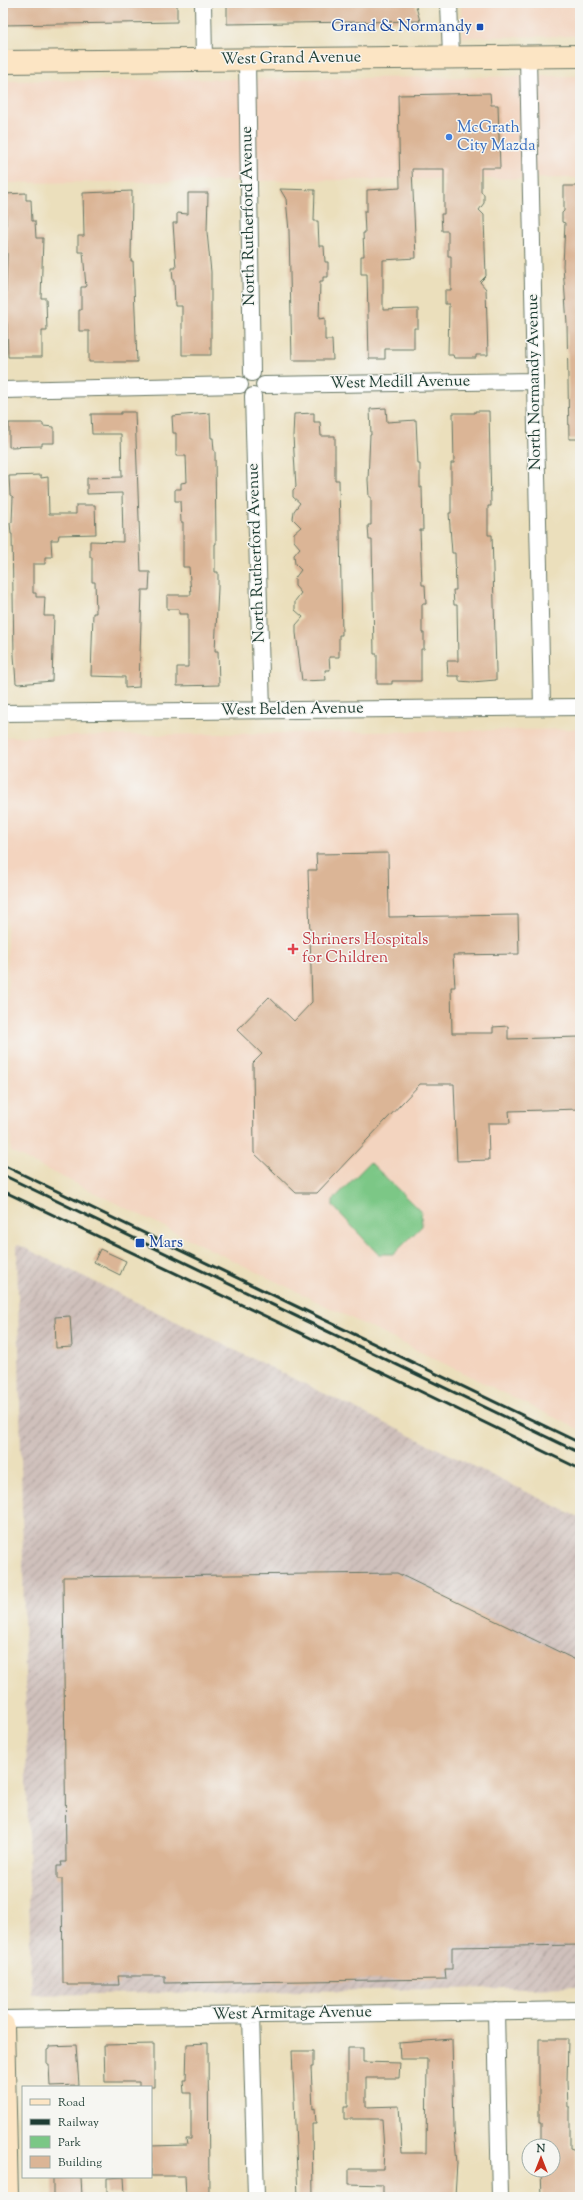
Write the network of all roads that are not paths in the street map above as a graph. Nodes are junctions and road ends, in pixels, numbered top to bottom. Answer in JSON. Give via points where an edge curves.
{"nodes":[{"id":1,"x":203,"y":3,"type":"edge"},
{"id":2,"x":449,"y":3,"type":"edge"},
{"id":3,"x":580,"y":56,"type":"edge"},
{"id":4,"x":451,"y":57,"type":"junction"},
{"id":5,"x":528,"y":57,"type":"junction"},
{"id":6,"x":204,"y":60,"type":"junction"},
{"id":7,"x":247,"y":60,"type":"junction"},
{"id":8,"x":3,"y":62,"type":"edge"},
{"id":9,"x":252,"y":373,"type":"junction"},
{"id":10,"x":535,"y":381,"type":"junction"},
{"id":11,"x":240,"y":385,"type":"junction"},
{"id":12,"x":3,"y":390,"type":"edge"},
{"id":13,"x":259,"y":391,"type":"junction"},
{"id":14,"x":542,"y":707,"type":"junction"},
{"id":15,"x":580,"y":707,"type":"edge"},
{"id":16,"x":262,"y":710,"type":"junction"},
{"id":17,"x":3,"y":713,"type":"edge"},
{"id":18,"x":580,"y":2010,"type":"edge"},
{"id":19,"x":496,"y":2011,"type":"junction"},
{"id":20,"x":251,"y":2015,"type":"junction"},
{"id":21,"x":3,"y":2019,"type":"edge"},
{"id":22,"x":3,"y":2026,"type":"edge"},
{"id":23,"x":7,"y":2197,"type":"edge"},
{"id":24,"x":256,"y":2197,"type":"edge"},
{"id":25,"x":500,"y":2197,"type":"edge"}],
"edges":[{"from":1,"to":6,"type":"street"},
{"from":2,"to":4,"type":"street"},
{"from":3,"to":5,"type":"main road","name":"West Grand Avenue"},
{"from":4,"to":5,"type":"main road","name":"West Grand Avenue"},
{"from":4,"to":7,"type":"main road","name":"West Grand Avenue"},
{"from":5,"to":10,"type":"street","name":"North Normandy Avenue"},
{"from":6,"to":7,"type":"main road","name":"West Grand Avenue"},
{"from":6,"to":8,"type":"main road","name":"West Grand Avenue"},
{"from":7,"to":9,"type":"street","name":"North Rutherford Avenue"},
{"from":9,"to":11,"type":"street","via":[[245,376]]},
{"from":9,"to":13,"type":"street","via":[[262,378]]},
{"from":10,"to":13,"type":"street","name":"West Medill Avenue"},
{"from":10,"to":14,"type":"street","name":"North Normandy Avenue"},
{"from":11,"to":12,"type":"street"},
{"from":11,"to":13,"type":"street","via":[[246,395]]},
{"from":13,"to":16,"type":"street","name":"North Rutherford Avenue"},
{"from":14,"to":15,"type":"street","name":"West Belden Avenue"},
{"from":14,"to":16,"type":"street","name":"West Belden Avenue"},
{"from":16,"to":17,"type":"street","name":"West Belden Avenue"},
{"from":18,"to":19,"type":"street","name":"West Armitage Avenue"},
{"from":19,"to":20,"type":"street","name":"West Armitage Avenue"},
{"from":19,"to":25,"type":"street"},
{"from":20,"to":21,"type":"street","name":"West Armitage Avenue"},
{"from":20,"to":24,"type":"street"},
{"from":22,"to":23,"type":"main road"}]}
